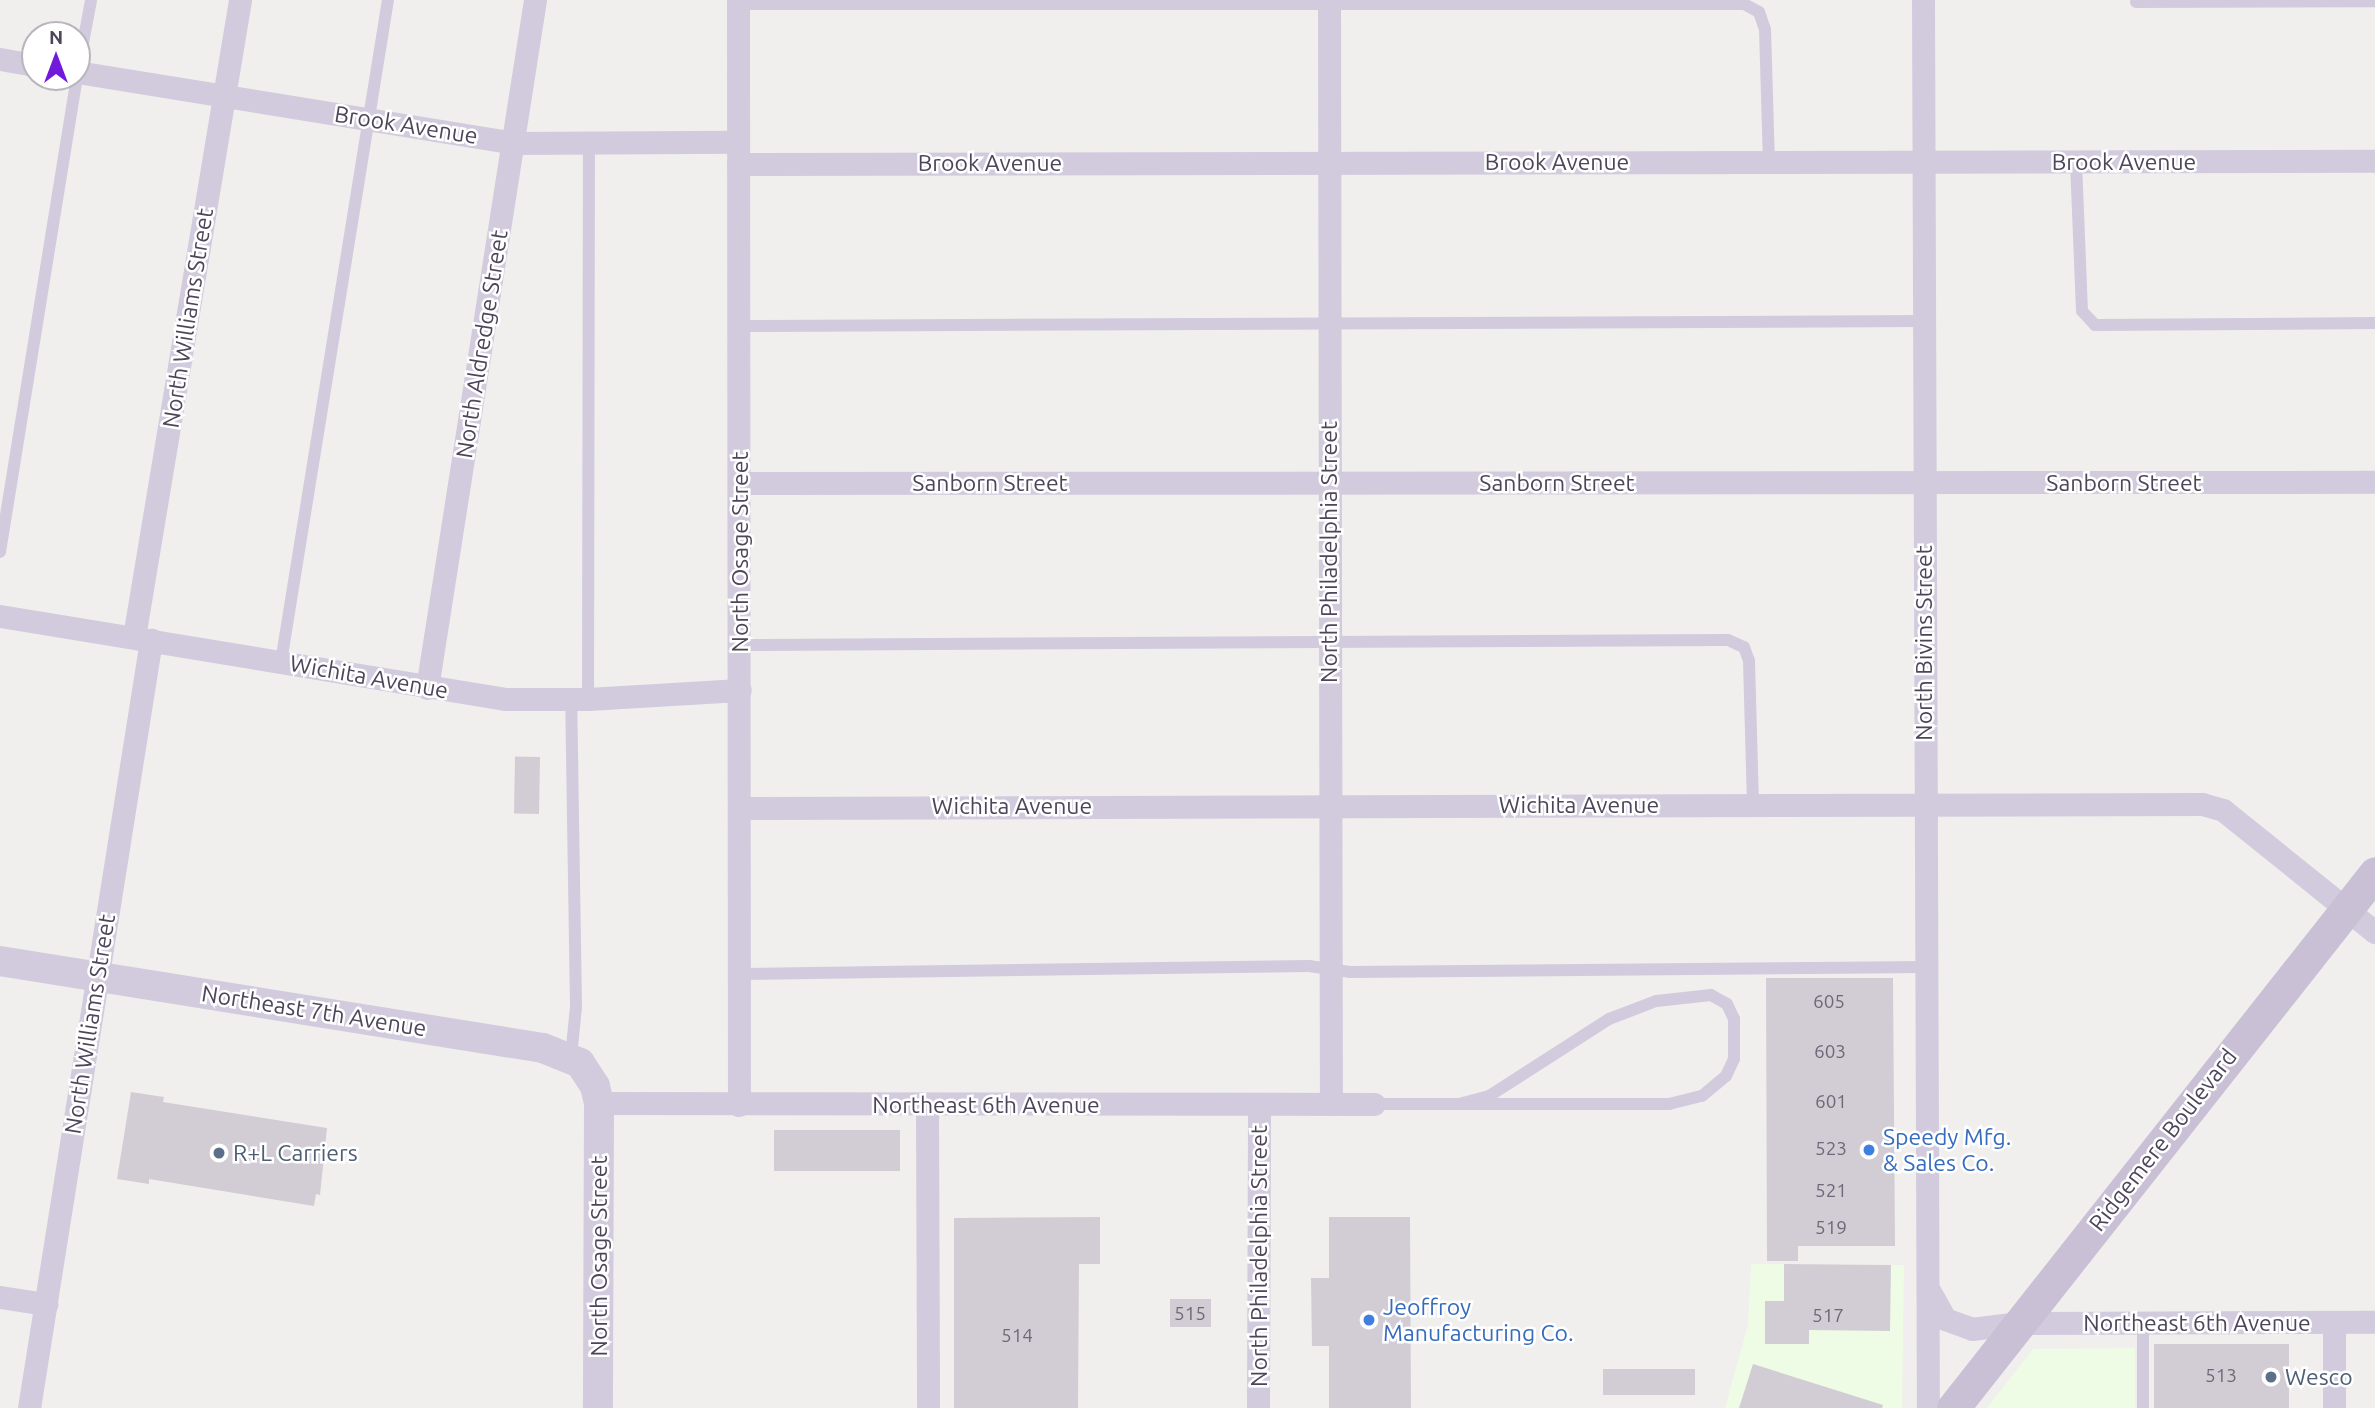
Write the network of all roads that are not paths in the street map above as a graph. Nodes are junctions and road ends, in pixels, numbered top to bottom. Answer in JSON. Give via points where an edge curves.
{"nodes":[{"id":1,"x":91,"y":0,"type":"edge"},
{"id":2,"x":240,"y":0,"type":"edge"},
{"id":3,"x":388,"y":0,"type":"edge"},
{"id":4,"x":535,"y":0,"type":"edge"},
{"id":5,"x":1923,"y":0,"type":"edge"},
{"id":6,"x":1329,"y":1,"type":"edge"},
{"id":7,"x":2375,"y":1,"type":"edge"},
{"id":8,"x":738,"y":2,"type":"edge"},
{"id":9,"x":2136,"y":2,"type":"dead end"},
{"id":10,"x":87,"y":21,"type":"edge"},
{"id":11,"x":0,"y":59,"type":"edge"},
{"id":12,"x":21,"y":63,"type":"edge"},
{"id":13,"x":91,"y":76,"type":"edge"},
{"id":14,"x":74,"y":91,"type":"edge"},
{"id":15,"x":225,"y":95,"type":"junction"},
{"id":16,"x":369,"y":120,"type":"junction"},
{"id":17,"x":514,"y":143,"type":"junction"},
{"id":18,"x":589,"y":145,"type":"junction"},
{"id":19,"x":738,"y":153,"type":"junction"},
{"id":20,"x":2375,"y":161,"type":"edge"},
{"id":21,"x":1769,"y":162,"type":"junction"},
{"id":22,"x":1923,"y":162,"type":"junction"},
{"id":23,"x":2076,"y":162,"type":"junction"},
{"id":24,"x":1329,"y":163,"type":"junction"},
{"id":25,"x":1924,"y":321,"type":"junction"},
{"id":26,"x":1329,"y":323,"type":"junction"},
{"id":27,"x":2375,"y":323,"type":"edge"},
{"id":28,"x":739,"y":326,"type":"junction"},
{"id":29,"x":2375,"y":482,"type":"edge"},
{"id":30,"x":740,"y":483,"type":"junction"},
{"id":31,"x":1329,"y":483,"type":"junction"},
{"id":32,"x":1924,"y":483,"type":"junction"},
{"id":33,"x":0,"y":552,"type":"edge"},
{"id":34,"x":0,"y":615,"type":"edge"},
{"id":35,"x":143,"y":638,"type":"junction"},
{"id":36,"x":1329,"y":642,"type":"junction"},
{"id":37,"x":740,"y":645,"type":"junction"},
{"id":38,"x":281,"y":662,"type":"junction"},
{"id":39,"x":427,"y":688,"type":"junction"},
{"id":40,"x":740,"y":690,"type":"junction"},
{"id":41,"x":580,"y":699,"type":"junction"},
{"id":42,"x":1329,"y":805,"type":"junction"},
{"id":43,"x":1753,"y":805,"type":"junction"},
{"id":44,"x":1924,"y":806,"type":"junction"},
{"id":45,"x":740,"y":808,"type":"junction"},
{"id":46,"x":2375,"y":873,"type":"edge"},
{"id":47,"x":2346,"y":909,"type":"junction"},
{"id":48,"x":2375,"y":932,"type":"edge"},
{"id":49,"x":0,"y":961,"type":"edge"},
{"id":50,"x":1927,"y":967,"type":"junction"},
{"id":51,"x":1329,"y":969,"type":"junction"},
{"id":52,"x":740,"y":974,"type":"junction"},
{"id":53,"x":97,"y":976,"type":"junction"},
{"id":54,"x":571,"y":1057,"type":"junction"},
{"id":55,"x":599,"y":1103,"type":"junction"},
{"id":56,"x":1259,"y":1104,"type":"junction"},
{"id":57,"x":1331,"y":1104,"type":"junction"},
{"id":58,"x":1374,"y":1104,"type":"joint"},
{"id":59,"x":1459,"y":1104,"type":"junction"},
{"id":60,"x":739,"y":1105,"type":"junction"},
{"id":61,"x":928,"y":1105,"type":"junction"},
{"id":62,"x":1928,"y":1286,"type":"junction"},
{"id":63,"x":0,"y":1297,"type":"edge"},
{"id":64,"x":46,"y":1304,"type":"junction"},
{"id":65,"x":2334,"y":1322,"type":"junction"},
{"id":66,"x":2375,"y":1322,"type":"edge"},
{"id":67,"x":2019,"y":1323,"type":"junction"},
{"id":68,"x":2143,"y":1323,"type":"junction"},
{"id":69,"x":29,"y":1408,"type":"edge"},
{"id":70,"x":598,"y":1408,"type":"edge"},
{"id":71,"x":928,"y":1408,"type":"edge"},
{"id":72,"x":1258,"y":1408,"type":"edge"},
{"id":73,"x":1928,"y":1408,"type":"edge"},
{"id":74,"x":1953,"y":1408,"type":"edge"},
{"id":75,"x":2143,"y":1408,"type":"edge"},
{"id":76,"x":2334,"y":1408,"type":"edge"}],
"edges":[{"from":1,"to":10,"type":"lane"},
{"from":2,"to":15,"type":"street","name":"North Williams Street"},
{"from":3,"to":16,"type":"lane"},
{"from":4,"to":17,"type":"street","name":"North Aldredge Street"},
{"from":5,"to":22,"type":"street","name":"North Bivins Street"},
{"from":6,"to":8,"type":"lane"},
{"from":6,"to":21,"type":"lane","via":[[1744,4],[1759,12],[1765,29]]},
{"from":6,"to":24,"type":"street","name":"North Philadelphia Street"},
{"from":7,"to":9,"type":"lane"},
{"from":8,"to":19,"type":"street","name":"North Osage Street"},
{"from":11,"to":12,"type":"street"},
{"from":13,"to":15,"type":"street","name":"Brook Avenue"},
{"from":14,"to":33,"type":"lane"},
{"from":15,"to":16,"type":"street","name":"Brook Avenue"},
{"from":15,"to":35,"type":"street","name":"North Williams Street"},
{"from":16,"to":17,"type":"street","name":"Brook Avenue"},
{"from":16,"to":38,"type":"lane"},
{"from":17,"to":18,"type":"street","name":"Brook Avenue"},
{"from":17,"to":39,"type":"street","name":"North Aldredge Street"},
{"from":18,"to":19,"type":"street","name":"Brook Avenue"},
{"from":18,"to":41,"type":"lane"},
{"from":19,"to":24,"type":"street","name":"Brook Avenue"},
{"from":19,"to":28,"type":"street","name":"North Osage Street"},
{"from":20,"to":23,"type":"street","name":"Brook Avenue"},
{"from":21,"to":22,"type":"street","name":"Brook Avenue"},
{"from":21,"to":24,"type":"street","name":"Brook Avenue"},
{"from":22,"to":23,"type":"street","name":"Brook Avenue"},
{"from":22,"to":25,"type":"street","name":"North Bivins Street"},
{"from":23,"to":27,"type":"lane","via":[[2082,311],[2095,325]]},
{"from":24,"to":26,"type":"street","name":"North Philadelphia Street"},
{"from":25,"to":26,"type":"lane"},
{"from":25,"to":32,"type":"street","name":"North Bivins Street"},
{"from":26,"to":28,"type":"lane"},
{"from":26,"to":31,"type":"street","name":"North Philadelphia Street"},
{"from":28,"to":30,"type":"street","name":"North Osage Street"},
{"from":29,"to":32,"type":"street","name":"Sanborn Street"},
{"from":30,"to":31,"type":"street","name":"Sanborn Street"},
{"from":30,"to":37,"type":"street","name":"North Osage Street"},
{"from":31,"to":32,"type":"street","name":"Sanborn Street"},
{"from":31,"to":36,"type":"street","name":"North Philadelphia Street"},
{"from":32,"to":44,"type":"street","name":"North Bivins Street"},
{"from":34,"to":35,"type":"street","name":"Wichita Avenue"},
{"from":35,"to":38,"type":"street","name":"Wichita Avenue"},
{"from":35,"to":53,"type":"street","name":"North Williams Street"},
{"from":36,"to":37,"type":"lane"},
{"from":36,"to":42,"type":"street","name":"North Philadelphia Street"},
{"from":36,"to":43,"type":"lane","via":[[1728,640],[1744,647],[1749,661]]},
{"from":37,"to":40,"type":"street","name":"North Osage Street"},
{"from":38,"to":39,"type":"street","name":"Wichita Avenue"},
{"from":39,"to":41,"type":"street","name":"Wichita Avenue","via":[[506,699]]},
{"from":40,"to":41,"type":"street","name":"Wichita Avenue"},
{"from":40,"to":45,"type":"street","name":"North Osage Street"},
{"from":41,"to":54,"type":"lane","via":[[576,1007]]},
{"from":42,"to":43,"type":"street","name":"Wichita Avenue"},
{"from":42,"to":45,"type":"street","name":"Wichita Avenue"},
{"from":42,"to":51,"type":"street","name":"North Philadelphia Street"},
{"from":43,"to":44,"type":"street","name":"Wichita Avenue"},
{"from":44,"to":47,"type":"street","name":"Wichita Avenue","via":[[2213,806]]},
{"from":44,"to":50,"type":"street","name":"North Bivins Street"},
{"from":45,"to":52,"type":"street","name":"North Osage Street"},
{"from":46,"to":47,"type":"main road","name":"Ridgemere Boulevard"},
{"from":47,"to":48,"type":"street","name":"Wichita Avenue"},
{"from":47,"to":67,"type":"main road","name":"Ridgemere Boulevard"},
{"from":49,"to":53,"type":"street","name":"Northeast 7th Avenue"},
{"from":50,"to":51,"type":"lane"},
{"from":50,"to":62,"type":"street","name":"North Bivins Street"},
{"from":51,"to":52,"type":"lane","via":[[877,969]]},
{"from":51,"to":57,"type":"street","name":"North Philadelphia Street"},
{"from":52,"to":60,"type":"street","name":"North Osage Street"},
{"from":53,"to":54,"type":"street","name":"Northeast 7th Avenue","via":[[543,1048]]},
{"from":53,"to":64,"type":"street","name":"North Williams Street"},
{"from":54,"to":55,"type":"street","via":[[588,1074]]},
{"from":55,"to":60,"type":"street","name":"Northeast 6th Avenue"},
{"from":55,"to":70,"type":"street","name":"North Osage Street"},
{"from":56,"to":57,"type":"street","name":"Northeast 6th Avenue"},
{"from":56,"to":61,"type":"street","name":"Northeast 6th Avenue"},
{"from":56,"to":72,"type":"street","name":"North Philadelphia Street"},
{"from":57,"to":58,"type":"street","name":"Northeast 6th Avenue"},
{"from":58,"to":59,"type":"lane"},
{"from":59,"to":59,"type":"lane","via":[[1669,1104],[1702,1096],[1726,1076],[1734,1059],[1734,1018],[1727,1004],[1711,995],[1656,1001],[1609,1019],[1489,1096]]},
{"from":60,"to":61,"type":"street","name":"Northeast 6th Avenue"},
{"from":61,"to":71,"type":"street"},
{"from":62,"to":67,"type":"street","name":"North Bivins Street","via":[[1936,1308],[1958,1326]]},
{"from":62,"to":73,"type":"street","name":"North Bivins Street"},
{"from":63,"to":64,"type":"street"},
{"from":64,"to":69,"type":"street","name":"North Williams Street"},
{"from":65,"to":66,"type":"street","name":"Northeast 6th Avenue"},
{"from":65,"to":68,"type":"street","name":"Northeast 6th Avenue"},
{"from":65,"to":76,"type":"street"},
{"from":67,"to":68,"type":"street","name":"Northeast 6th Avenue"},
{"from":67,"to":74,"type":"main road","name":"Ridgemere Boulevard"},
{"from":68,"to":75,"type":"lane"}]}
